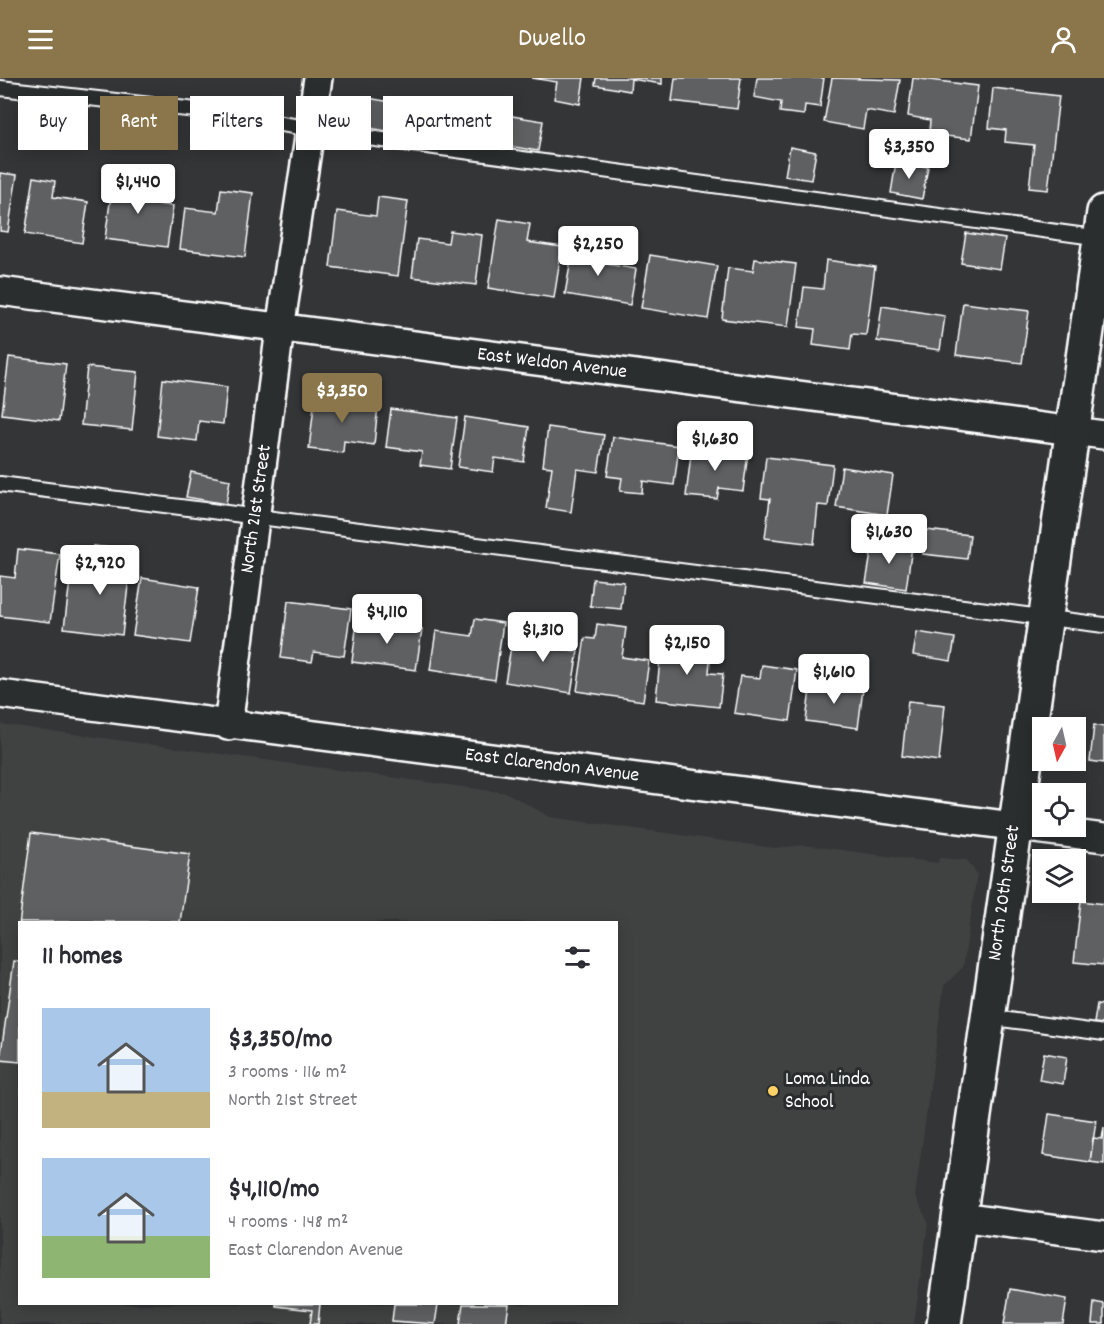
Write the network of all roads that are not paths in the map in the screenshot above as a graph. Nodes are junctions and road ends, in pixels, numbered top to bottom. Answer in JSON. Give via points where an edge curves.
{"nodes":[{"id":1,"x":318,"y":78,"type":"edge"},
{"id":2,"x":0,"y":88,"type":"edge"},
{"id":3,"x":315,"y":96,"type":"edge"},
{"id":4,"x":296,"y":125,"type":"edge"},
{"id":5,"x":371,"y":138,"type":"edge"},
{"id":6,"x":307,"y":150,"type":"edge"},
{"id":7,"x":1103,"y":229,"type":"edge"},
{"id":8,"x":0,"y":291,"type":"edge"},
{"id":9,"x":280,"y":329,"type":"junction"},
{"id":10,"x":1071,"y":430,"type":"junction"},
{"id":11,"x":1104,"y":435,"type":"edge"},
{"id":12,"x":0,"y":484,"type":"edge"},
{"id":13,"x":255,"y":518,"type":"junction"},
{"id":14,"x":1045,"y":617,"type":"junction"},
{"id":15,"x":1104,"y":625,"type":"edge"},
{"id":16,"x":0,"y":694,"type":"edge"},
{"id":17,"x":228,"y":726,"type":"junction"},
{"id":18,"x":1014,"y":827,"type":"junction"},
{"id":19,"x":1104,"y":838,"type":"edge"},
{"id":20,"x":987,"y":1017,"type":"junction"},
{"id":21,"x":1104,"y":1033,"type":"edge"},
{"id":22,"x":959,"y":1217,"type":"junction"},
{"id":23,"x":1104,"y":1236,"type":"edge"},
{"id":24,"x":944,"y":1324,"type":"edge"}],
"edges":[{"from":1,"to":3,"type":"street","name":"North 21st Street"},
{"from":2,"to":4,"type":"lane"},
{"from":5,"to":7,"type":"lane"},
{"from":6,"to":9,"type":"street","name":"North 21st Street"},
{"from":7,"to":10,"type":"street","name":"North 20th Street"},
{"from":8,"to":9,"type":"street","name":"East Weldon Avenue"},
{"from":9,"to":10,"type":"street","name":"East Weldon Avenue"},
{"from":9,"to":13,"type":"street","name":"North 21st Street"},
{"from":10,"to":11,"type":"street","name":"East Weldon Avenue"},
{"from":10,"to":14,"type":"street","name":"North 20th Street"},
{"from":12,"to":13,"type":"lane"},
{"from":13,"to":14,"type":"lane"},
{"from":13,"to":17,"type":"street","name":"North 21st Street"},
{"from":14,"to":15,"type":"lane"},
{"from":14,"to":18,"type":"street","name":"North 20th Street"},
{"from":16,"to":17,"type":"street","name":"East Clarendon Avenue"},
{"from":17,"to":18,"type":"street","name":"East Clarendon Avenue"},
{"from":18,"to":19,"type":"street","name":"East Clarendon Avenue"},
{"from":18,"to":20,"type":"street","name":"North 20th Street"},
{"from":20,"to":21,"type":"lane"},
{"from":20,"to":22,"type":"street","name":"North 20th Street"},
{"from":22,"to":23,"type":"street"},
{"from":22,"to":24,"type":"street","name":"North 20th Street"}]}
